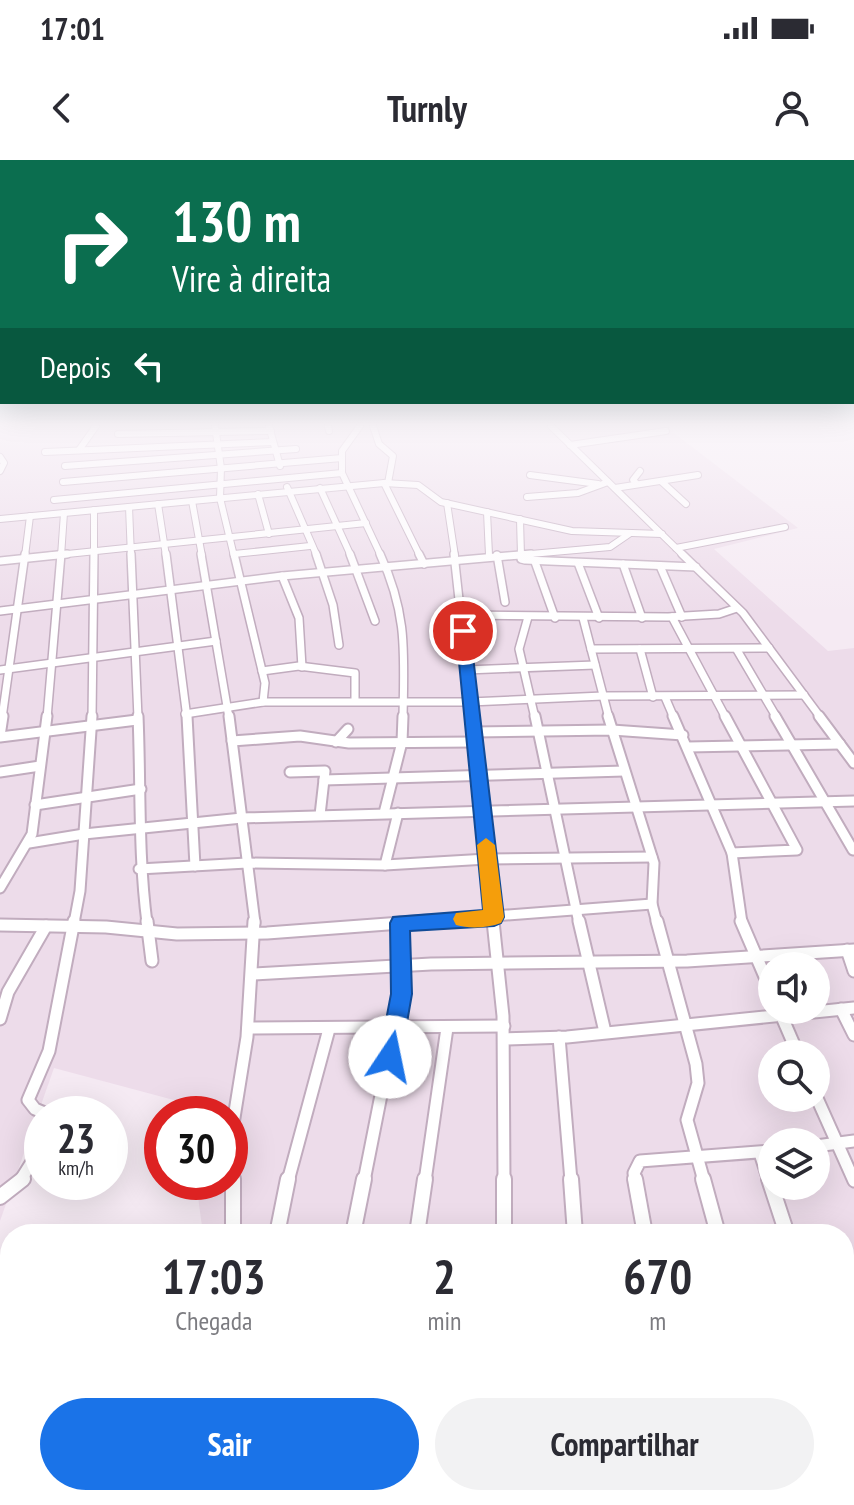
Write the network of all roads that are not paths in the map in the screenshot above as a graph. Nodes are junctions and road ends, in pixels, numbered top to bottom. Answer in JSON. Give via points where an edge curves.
{"nodes":[{"id":1,"x":320,"y":488,"type":"edge"},
{"id":2,"x":174,"y":489,"type":"edge"},
{"id":3,"x":221,"y":489,"type":"edge"},
{"id":4,"x":312,"y":489,"type":"edge"},
{"id":5,"x":349,"y":489,"type":"edge"},
{"id":6,"x":388,"y":489,"type":"edge"},
{"id":7,"x":424,"y":489,"type":"edge"},
{"id":8,"x":589,"y":489,"type":"edge"},
{"id":9,"x":616,"y":489,"type":"edge"},
{"id":10,"x":649,"y":489,"type":"edge"},
{"id":11,"x":669,"y":489,"type":"edge"},
{"id":12,"x":288,"y":491,"type":"junction"},
{"id":13,"x":654,"y":493,"type":"dead end"},
{"id":14,"x":258,"y":494,"type":"junction"},
{"id":15,"x":112,"y":495,"type":"junction"},
{"id":16,"x":527,"y":497,"type":"dead end"},
{"id":17,"x":220,"y":498,"type":"junction"},
{"id":18,"x":54,"y":500,"type":"dead end"},
{"id":19,"x":192,"y":501,"type":"junction"},
{"id":20,"x":447,"y":503,"type":"junction"},
{"id":21,"x":158,"y":504,"type":"junction"},
{"id":22,"x":686,"y":504,"type":"dead end"},
{"id":23,"x":129,"y":507,"type":"junction"},
{"id":24,"x":109,"y":509,"type":"junction"},
{"id":25,"x":94,"y":510,"type":"junction"},
{"id":26,"x":487,"y":512,"type":"junction"},
{"id":27,"x":64,"y":513,"type":"junction"},
{"id":28,"x":30,"y":516,"type":"junction"},
{"id":29,"x":0,"y":519,"type":"edge"},
{"id":30,"x":520,"y":519,"type":"junction"},
{"id":31,"x":366,"y":523,"type":"junction"},
{"id":32,"x":336,"y":527,"type":"junction"},
{"id":33,"x":785,"y":527,"type":"dead end"},
{"id":34,"x":305,"y":530,"type":"junction"},
{"id":35,"x":269,"y":534,"type":"junction"},
{"id":36,"x":629,"y":534,"type":"junction"},
{"id":37,"x":662,"y":534,"type":"junction"},
{"id":38,"x":230,"y":537,"type":"junction"},
{"id":39,"x":198,"y":541,"type":"junction"},
{"id":40,"x":164,"y":544,"type":"junction"},
{"id":41,"x":310,"y":546,"type":"junction"},
{"id":42,"x":130,"y":547,"type":"junction"},
{"id":43,"x":676,"y":548,"type":"junction"},
{"id":44,"x":94,"y":551,"type":"junction"},
{"id":45,"x":234,"y":554,"type":"junction"},
{"id":46,"x":521,"y":554,"type":"junction"},
{"id":47,"x":60,"y":555,"type":"junction"},
{"id":48,"x":493,"y":555,"type":"junction"},
{"id":49,"x":23,"y":558,"type":"junction"},
{"id":50,"x":456,"y":560,"type":"junction"},
{"id":51,"x":0,"y":561,"type":"edge"},
{"id":52,"x":535,"y":562,"type":"junction"},
{"id":53,"x":578,"y":563,"type":"junction"},
{"id":54,"x":424,"y":564,"type":"junction"},
{"id":55,"x":623,"y":564,"type":"junction"},
{"id":56,"x":660,"y":566,"type":"junction"},
{"id":57,"x":385,"y":567,"type":"junction"},
{"id":58,"x":696,"y":567,"type":"junction"},
{"id":59,"x":357,"y":570,"type":"junction"},
{"id":60,"x":320,"y":573,"type":"junction"},
{"id":61,"x":282,"y":576,"type":"junction"},
{"id":62,"x":240,"y":583,"type":"junction"},
{"id":63,"x":206,"y":587,"type":"junction"},
{"id":64,"x":172,"y":591,"type":"junction"},
{"id":65,"x":132,"y":596,"type":"junction"},
{"id":66,"x":94,"y":601,"type":"junction"},
{"id":67,"x":505,"y":602,"type":"dead end"},
{"id":68,"x":57,"y":605,"type":"junction"},
{"id":69,"x":737,"y":608,"type":"junction"},
{"id":70,"x":16,"y":609,"type":"junction"},
{"id":71,"x":0,"y":611,"type":"edge"},
{"id":72,"x":462,"y":615,"type":"junction"},
{"id":73,"x":528,"y":617,"type":"junction"},
{"id":74,"x":672,"y":617,"type":"junction"},
{"id":75,"x":682,"y":617,"type":"junction"},
{"id":76,"x":555,"y":618,"type":"junction"},
{"id":77,"x":583,"y":618,"type":"junction"},
{"id":78,"x":599,"y":618,"type":"junction"},
{"id":79,"x":642,"y":618,"type":"junction"},
{"id":80,"x":375,"y":621,"type":"dead end"},
{"id":81,"x":216,"y":641,"type":"junction"},
{"id":82,"x":339,"y":645,"type":"dead end"},
{"id":83,"x":178,"y":646,"type":"junction"},
{"id":84,"x":769,"y":648,"type":"junction"},
{"id":85,"x":591,"y":649,"type":"junction"},
{"id":86,"x":640,"y":649,"type":"junction"},
{"id":87,"x":690,"y":650,"type":"junction"},
{"id":88,"x":737,"y":650,"type":"junction"},
{"id":89,"x":134,"y":652,"type":"junction"},
{"id":90,"x":94,"y":657,"type":"junction"},
{"id":91,"x":51,"y":662,"type":"junction"},
{"id":92,"x":595,"y":665,"type":"junction"},
{"id":93,"x":302,"y":667,"type":"junction"},
{"id":94,"x":524,"y":667,"type":"junction"},
{"id":95,"x":5,"y":669,"type":"edge"},
{"id":96,"x":466,"y":670,"type":"junction"},
{"id":97,"x":262,"y":671,"type":"junction"},
{"id":98,"x":804,"y":695,"type":"junction"},
{"id":99,"x":603,"y":696,"type":"junction"},
{"id":100,"x":715,"y":696,"type":"junction"},
{"id":101,"x":764,"y":696,"type":"junction"},
{"id":102,"x":653,"y":697,"type":"junction"},
{"id":103,"x":665,"y":697,"type":"junction"},
{"id":104,"x":531,"y":699,"type":"junction"},
{"id":105,"x":355,"y":701,"type":"junction"},
{"id":106,"x":402,"y":701,"type":"junction"},
{"id":107,"x":263,"y":702,"type":"junction"},
{"id":108,"x":470,"y":702,"type":"junction"},
{"id":109,"x":227,"y":707,"type":"junction"},
{"id":110,"x":185,"y":714,"type":"junction"},
{"id":111,"x":137,"y":720,"type":"junction"},
{"id":112,"x":92,"y":725,"type":"junction"},
{"id":113,"x":348,"y":729,"type":"dead end"},
{"id":114,"x":612,"y":730,"type":"junction"},
{"id":115,"x":45,"y":731,"type":"junction"},
{"id":116,"x":538,"y":732,"type":"junction"},
{"id":117,"x":683,"y":735,"type":"junction"},
{"id":118,"x":0,"y":737,"type":"edge"},
{"id":119,"x":474,"y":737,"type":"junction"},
{"id":120,"x":232,"y":741,"type":"junction"},
{"id":121,"x":336,"y":742,"type":"junction"},
{"id":122,"x":402,"y":742,"type":"junction"},
{"id":123,"x":840,"y":744,"type":"junction"},
{"id":124,"x":793,"y":746,"type":"junction"},
{"id":125,"x":688,"y":747,"type":"junction"},
{"id":126,"x":741,"y":747,"type":"junction"},
{"id":127,"x":854,"y":763,"type":"edge"},
{"id":128,"x":40,"y":766,"type":"junction"},
{"id":129,"x":624,"y":771,"type":"junction"},
{"id":130,"x":0,"y":772,"type":"edge"},
{"id":131,"x":290,"y":772,"type":"dead end"},
{"id":132,"x":548,"y":774,"type":"junction"},
{"id":133,"x":478,"y":776,"type":"junction"},
{"id":134,"x":395,"y":778,"type":"junction"},
{"id":135,"x":324,"y":780,"type":"junction"},
{"id":136,"x":141,"y":789,"type":"junction"},
{"id":137,"x":86,"y":797,"type":"junction"},
{"id":138,"x":854,"y":801,"type":"edge"},
{"id":139,"x":825,"y":802,"type":"junction"},
{"id":140,"x":772,"y":804,"type":"junction"},
{"id":141,"x":35,"y":805,"type":"junction"},
{"id":142,"x":713,"y":806,"type":"junction"},
{"id":143,"x":635,"y":809,"type":"junction"},
{"id":144,"x":556,"y":810,"type":"junction"},
{"id":145,"x":483,"y":811,"type":"junction"},
{"id":146,"x":384,"y":813,"type":"junction"},
{"id":147,"x":398,"y":813,"type":"junction"},
{"id":148,"x":320,"y":815,"type":"junction"},
{"id":149,"x":242,"y":818,"type":"junction"},
{"id":150,"x":194,"y":821,"type":"junction"},
{"id":151,"x":138,"y":829,"type":"junction"},
{"id":152,"x":84,"y":834,"type":"junction"},
{"id":153,"x":29,"y":843,"type":"junction"},
{"id":154,"x":853,"y":850,"type":"edge"},
{"id":155,"x":732,"y":853,"type":"junction"},
{"id":156,"x":652,"y":857,"type":"junction"},
{"id":157,"x":567,"y":858,"type":"junction"},
{"id":158,"x":487,"y":859,"type":"junction"},
{"id":159,"x":247,"y":863,"type":"junction"},
{"id":160,"x":385,"y":865,"type":"junction"},
{"id":161,"x":195,"y":866,"type":"junction"},
{"id":162,"x":139,"y":869,"type":"junction"},
{"id":163,"x":0,"y":888,"type":"edge"},
{"id":164,"x":652,"y":904,"type":"junction"},
{"id":165,"x":577,"y":909,"type":"junction"},
{"id":166,"x":494,"y":917,"type":"junction"},
{"id":167,"x":400,"y":923,"type":"junction"},
{"id":168,"x":0,"y":925,"type":"edge"},
{"id":169,"x":46,"y":926,"type":"junction"},
{"id":170,"x":74,"y":926,"type":"junction"},
{"id":171,"x":149,"y":932,"type":"junction"},
{"id":172,"x":256,"y":933,"type":"junction"},
{"id":173,"x":851,"y":950,"type":"edge"},
{"id":174,"x":757,"y":956,"type":"junction"},
{"id":175,"x":152,"y":961,"type":"dead end"},
{"id":176,"x":667,"y":961,"type":"junction"},
{"id":177,"x":587,"y":962,"type":"junction"},
{"id":178,"x":499,"y":963,"type":"junction"},
{"id":179,"x":402,"y":965,"type":"junction"},
{"id":180,"x":854,"y":971,"type":"edge"},
{"id":181,"x":253,"y":974,"type":"junction"},
{"id":182,"x":854,"y":1008,"type":"edge"},
{"id":183,"x":841,"y":1009,"type":"junction"},
{"id":184,"x":830,"y":1010,"type":"edge"},
{"id":185,"x":758,"y":1015,"type":"edge"},
{"id":186,"x":0,"y":1019,"type":"edge"},
{"id":187,"x":685,"y":1024,"type":"junction"},
{"id":188,"x":504,"y":1026,"type":"junction"},
{"id":189,"x":248,"y":1028,"type":"junction"},
{"id":190,"x":447,"y":1028,"type":"junction"},
{"id":191,"x":329,"y":1029,"type":"junction"},
{"id":192,"x":396,"y":1029,"type":"junction"},
{"id":193,"x":605,"y":1032,"type":"junction"},
{"id":194,"x":854,"y":1035,"type":"edge"},
{"id":195,"x":559,"y":1037,"type":"junction"},
{"id":196,"x":504,"y":1039,"type":"junction"},
{"id":197,"x":30,"y":1096,"type":"edge"},
{"id":198,"x":823,"y":1112,"type":"edge"},
{"id":199,"x":854,"y":1141,"type":"edge"},
{"id":200,"x":837,"y":1143,"type":"junction"},
{"id":201,"x":830,"y":1144,"type":"edge"},
{"id":202,"x":758,"y":1153,"type":"edge"},
{"id":203,"x":697,"y":1159,"type":"junction"},
{"id":204,"x":24,"y":1178,"type":"edge"},
{"id":205,"x":854,"y":1181,"type":"edge"},
{"id":206,"x":0,"y":1197,"type":"edge"},
{"id":207,"x":778,"y":1200,"type":"edge"},
{"id":208,"x":233,"y":1224,"type":"edge"},
{"id":209,"x":279,"y":1224,"type":"edge"},
{"id":210,"x":355,"y":1224,"type":"edge"},
{"id":211,"x":418,"y":1224,"type":"edge"},
{"id":212,"x":504,"y":1224,"type":"edge"},
{"id":213,"x":574,"y":1224,"type":"edge"},
{"id":214,"x":644,"y":1224,"type":"edge"},
{"id":215,"x":715,"y":1224,"type":"edge"},
{"id":216,"x":784,"y":1224,"type":"edge"}],
"edges":[{"from":1,"to":32,"type":"street"},
{"from":2,"to":15,"type":"street"},
{"from":3,"to":17,"type":"street"},
{"from":4,"to":12,"type":"street"},
{"from":5,"to":31,"type":"street"},
{"from":6,"to":54,"type":"street"},
{"from":7,"to":20,"type":"street"},
{"from":8,"to":16,"type":"street"},
{"from":9,"to":37,"type":"street"},
{"from":10,"to":13,"type":"street"},
{"from":11,"to":22,"type":"street"},
{"from":12,"to":14,"type":"street"},
{"from":12,"to":34,"type":"street"},
{"from":14,"to":17,"type":"street"},
{"from":14,"to":35,"type":"street"},
{"from":15,"to":18,"type":"street"},
{"from":15,"to":24,"type":"street"},
{"from":17,"to":19,"type":"street"},
{"from":17,"to":38,"type":"street"},
{"from":19,"to":21,"type":"street"},
{"from":19,"to":39,"type":"street"},
{"from":20,"to":26,"type":"street"},
{"from":20,"to":50,"type":"street"},
{"from":21,"to":23,"type":"street"},
{"from":21,"to":40,"type":"street"},
{"from":23,"to":24,"type":"street"},
{"from":23,"to":42,"type":"street"},
{"from":24,"to":25,"type":"street"},
{"from":25,"to":27,"type":"street"},
{"from":25,"to":44,"type":"street"},
{"from":26,"to":30,"type":"street"},
{"from":26,"to":48,"type":"street"},
{"from":27,"to":28,"type":"street"},
{"from":27,"to":47,"type":"street"},
{"from":28,"to":29,"type":"street"},
{"from":28,"to":49,"type":"street"},
{"from":30,"to":36,"type":"street","via":[[585,533]]},
{"from":30,"to":46,"type":"street"},
{"from":31,"to":32,"type":"street"},
{"from":31,"to":57,"type":"street"},
{"from":32,"to":34,"type":"street"},
{"from":32,"to":59,"type":"street"},
{"from":33,"to":43,"type":"street"},
{"from":34,"to":35,"type":"street"},
{"from":34,"to":41,"type":"street"},
{"from":35,"to":38,"type":"street"},
{"from":36,"to":37,"type":"street"},
{"from":36,"to":46,"type":"street","via":[[610,547]]},
{"from":37,"to":43,"type":"street"},
{"from":38,"to":39,"type":"street"},
{"from":38,"to":45,"type":"street"},
{"from":39,"to":40,"type":"street"},
{"from":39,"to":63,"type":"street"},
{"from":40,"to":42,"type":"street"},
{"from":40,"to":64,"type":"street"},
{"from":41,"to":45,"type":"street"},
{"from":41,"to":60,"type":"street"},
{"from":42,"to":44,"type":"street"},
{"from":42,"to":65,"type":"street"},
{"from":43,"to":58,"type":"street"},
{"from":44,"to":47,"type":"street"},
{"from":44,"to":66,"type":"street"},
{"from":45,"to":62,"type":"street"},
{"from":46,"to":48,"type":"street"},
{"from":46,"to":52,"type":"street","via":[[521,559]]},
{"from":47,"to":49,"type":"street"},
{"from":47,"to":68,"type":"street"},
{"from":48,"to":50,"type":"street"},
{"from":48,"to":67,"type":"street"},
{"from":49,"to":51,"type":"street"},
{"from":49,"to":70,"type":"street"},
{"from":50,"to":54,"type":"street"},
{"from":50,"to":72,"type":"street"},
{"from":52,"to":53,"type":"street"},
{"from":52,"to":76,"type":"street"},
{"from":53,"to":55,"type":"street"},
{"from":53,"to":78,"type":"street"},
{"from":54,"to":57,"type":"street"},
{"from":55,"to":56,"type":"street"},
{"from":55,"to":79,"type":"street"},
{"from":56,"to":58,"type":"street"},
{"from":56,"to":75,"type":"street"},
{"from":57,"to":59,"type":"street"},
{"from":57,"to":106,"type":"street","via":[[405,633]]},
{"from":58,"to":69,"type":"street"},
{"from":59,"to":60,"type":"street"},
{"from":59,"to":80,"type":"street"},
{"from":60,"to":61,"type":"street"},
{"from":60,"to":82,"type":"street","via":[[339,622]]},
{"from":61,"to":62,"type":"street"},
{"from":61,"to":93,"type":"street","via":[[299,618]]},
{"from":62,"to":63,"type":"street"},
{"from":62,"to":97,"type":"street"},
{"from":63,"to":64,"type":"street"},
{"from":63,"to":81,"type":"street"},
{"from":64,"to":65,"type":"street"},
{"from":64,"to":83,"type":"street"},
{"from":65,"to":66,"type":"street"},
{"from":65,"to":89,"type":"street"},
{"from":66,"to":68,"type":"street"},
{"from":66,"to":90,"type":"street"},
{"from":68,"to":70,"type":"street"},
{"from":68,"to":91,"type":"street"},
{"from":69,"to":75,"type":"street"},
{"from":69,"to":84,"type":"street"},
{"from":70,"to":71,"type":"street"},
{"from":70,"to":95,"type":"street"},
{"from":72,"to":73,"type":"street"},
{"from":72,"to":96,"type":"street"},
{"from":73,"to":76,"type":"street"},
{"from":73,"to":94,"type":"street","via":[[519,649]]},
{"from":74,"to":75,"type":"street"},
{"from":74,"to":79,"type":"street"},
{"from":74,"to":87,"type":"street"},
{"from":76,"to":77,"type":"street"},
{"from":77,"to":78,"type":"street"},
{"from":77,"to":85,"type":"street"},
{"from":78,"to":79,"type":"street"},
{"from":81,"to":83,"type":"street"},
{"from":81,"to":109,"type":"street"},
{"from":83,"to":89,"type":"street"},
{"from":83,"to":110,"type":"street"},
{"from":84,"to":88,"type":"street"},
{"from":84,"to":98,"type":"street"},
{"from":85,"to":86,"type":"street"},
{"from":85,"to":92,"type":"street"},
{"from":86,"to":87,"type":"street"},
{"from":86,"to":102,"type":"street"},
{"from":87,"to":88,"type":"street"},
{"from":87,"to":100,"type":"street"},
{"from":88,"to":101,"type":"street"},
{"from":89,"to":90,"type":"street"},
{"from":89,"to":111,"type":"street"},
{"from":90,"to":91,"type":"street"},
{"from":90,"to":112,"type":"street"},
{"from":91,"to":95,"type":"street"},
{"from":91,"to":115,"type":"street"},
{"from":92,"to":94,"type":"street"},
{"from":92,"to":99,"type":"street"},
{"from":93,"to":97,"type":"street"},
{"from":93,"to":105,"type":"street","via":[[355,673]]},
{"from":94,"to":96,"type":"street"},
{"from":94,"to":104,"type":"street"},
{"from":95,"to":118,"type":"street"},
{"from":96,"to":108,"type":"street"},
{"from":97,"to":107,"type":"street"},
{"from":98,"to":101,"type":"street"},
{"from":98,"to":123,"type":"street"},
{"from":99,"to":102,"type":"street"},
{"from":99,"to":104,"type":"street"},
{"from":99,"to":114,"type":"street"},
{"from":100,"to":101,"type":"street"},
{"from":100,"to":103,"type":"street"},
{"from":100,"to":126,"type":"street"},
{"from":101,"to":124,"type":"street"},
{"from":102,"to":103,"type":"street"},
{"from":103,"to":117,"type":"street"},
{"from":104,"to":108,"type":"street"},
{"from":104,"to":116,"type":"street"},
{"from":105,"to":106,"type":"street"},
{"from":105,"to":107,"type":"street"},
{"from":106,"to":108,"type":"street"},
{"from":106,"to":122,"type":"street"},
{"from":107,"to":109,"type":"street"},
{"from":108,"to":119,"type":"street"},
{"from":109,"to":110,"type":"street"},
{"from":109,"to":120,"type":"street"},
{"from":110,"to":150,"type":"street"},
{"from":111,"to":112,"type":"street"},
{"from":111,"to":136,"type":"street"},
{"from":112,"to":115,"type":"street"},
{"from":112,"to":137,"type":"street"},
{"from":113,"to":121,"type":"street"},
{"from":114,"to":116,"type":"street"},
{"from":114,"to":117,"type":"street"},
{"from":114,"to":129,"type":"street"},
{"from":115,"to":118,"type":"street"},
{"from":115,"to":128,"type":"street"},
{"from":116,"to":119,"type":"street"},
{"from":116,"to":132,"type":"street"},
{"from":117,"to":125,"type":"street"},
{"from":119,"to":122,"type":"street"},
{"from":119,"to":133,"type":"street"},
{"from":120,"to":121,"type":"street","via":[[300,736]]},
{"from":120,"to":149,"type":"street"},
{"from":121,"to":122,"type":"street"},
{"from":122,"to":134,"type":"street"},
{"from":123,"to":124,"type":"street"},
{"from":123,"to":127,"type":"street"},
{"from":124,"to":126,"type":"street"},
{"from":124,"to":139,"type":"street"},
{"from":125,"to":126,"type":"street"},
{"from":125,"to":142,"type":"street"},
{"from":126,"to":140,"type":"street"},
{"from":128,"to":130,"type":"street"},
{"from":128,"to":141,"type":"street"},
{"from":129,"to":132,"type":"street"},
{"from":129,"to":143,"type":"street"},
{"from":131,"to":135,"type":"street","via":[[325,771]]},
{"from":132,"to":133,"type":"street"},
{"from":132,"to":144,"type":"street"},
{"from":133,"to":134,"type":"street"},
{"from":133,"to":145,"type":"street"},
{"from":134,"to":135,"type":"street"},
{"from":134,"to":146,"type":"street"},
{"from":135,"to":148,"type":"street"},
{"from":136,"to":137,"type":"street"},
{"from":136,"to":151,"type":"street"},
{"from":137,"to":141,"type":"street"},
{"from":137,"to":152,"type":"street"},
{"from":138,"to":139,"type":"street"},
{"from":139,"to":140,"type":"street"},
{"from":139,"to":154,"type":"street"},
{"from":140,"to":142,"type":"street"},
{"from":140,"to":155,"type":"street","via":[[797,850]]},
{"from":141,"to":153,"type":"street"},
{"from":142,"to":143,"type":"street"},
{"from":142,"to":155,"type":"street"},
{"from":143,"to":144,"type":"street"},
{"from":143,"to":156,"type":"street"},
{"from":144,"to":145,"type":"street"},
{"from":144,"to":157,"type":"street"},
{"from":145,"to":147,"type":"street"},
{"from":145,"to":158,"type":"street"},
{"from":146,"to":147,"type":"street"},
{"from":146,"to":148,"type":"street"},
{"from":147,"to":160,"type":"street"},
{"from":148,"to":149,"type":"street"},
{"from":149,"to":150,"type":"street"},
{"from":149,"to":159,"type":"street"},
{"from":150,"to":151,"type":"street"},
{"from":150,"to":161,"type":"street"},
{"from":151,"to":152,"type":"street"},
{"from":151,"to":162,"type":"street"},
{"from":152,"to":153,"type":"street"},
{"from":152,"to":170,"type":"street"},
{"from":153,"to":163,"type":"street"},
{"from":155,"to":174,"type":"street","via":[[741,920]]},
{"from":156,"to":157,"type":"street"},
{"from":156,"to":164,"type":"street"},
{"from":157,"to":158,"type":"street"},
{"from":157,"to":165,"type":"street"},
{"from":158,"to":160,"type":"street"},
{"from":158,"to":166,"type":"street"},
{"from":159,"to":160,"type":"street"},
{"from":159,"to":161,"type":"street"},
{"from":159,"to":172,"type":"street"},
{"from":161,"to":162,"type":"street"},
{"from":162,"to":171,"type":"street"},
{"from":164,"to":165,"type":"street"},
{"from":164,"to":176,"type":"street"},
{"from":165,"to":166,"type":"street"},
{"from":165,"to":177,"type":"street"},
{"from":166,"to":167,"type":"street"},
{"from":166,"to":178,"type":"street"},
{"from":167,"to":172,"type":"street"},
{"from":167,"to":179,"type":"street"},
{"from":168,"to":169,"type":"street"},
{"from":169,"to":170,"type":"street"},
{"from":169,"to":186,"type":"street","via":[[8,992]]},
{"from":170,"to":171,"type":"street"},
{"from":170,"to":197,"type":"street","via":[[49,1051]]},
{"from":171,"to":172,"type":"street"},
{"from":171,"to":175,"type":"street"},
{"from":172,"to":181,"type":"street"},
{"from":173,"to":174,"type":"street"},
{"from":173,"to":180,"type":"street"},
{"from":174,"to":176,"type":"street"},
{"from":176,"to":177,"type":"street"},
{"from":176,"to":187,"type":"street"},
{"from":177,"to":178,"type":"street"},
{"from":177,"to":193,"type":"street"},
{"from":178,"to":179,"type":"street"},
{"from":178,"to":188,"type":"street"},
{"from":179,"to":181,"type":"street"},
{"from":179,"to":192,"type":"street"},
{"from":181,"to":189,"type":"street"},
{"from":182,"to":183,"type":"street"},
{"from":183,"to":184,"type":"street"},
{"from":183,"to":194,"type":"street"},
{"from":185,"to":187,"type":"street"},
{"from":187,"to":193,"type":"street"},
{"from":187,"to":203,"type":"street","via":[[698,1083],[687,1120]]},
{"from":188,"to":190,"type":"street"},
{"from":188,"to":196,"type":"street"},
{"from":189,"to":191,"type":"street"},
{"from":189,"to":208,"type":"street","via":[[233,1124]]},
{"from":190,"to":192,"type":"street"},
{"from":190,"to":211,"type":"street"},
{"from":191,"to":192,"type":"street"},
{"from":191,"to":209,"type":"street"},
{"from":192,"to":210,"type":"street"},
{"from":193,"to":195,"type":"street"},
{"from":195,"to":196,"type":"street"},
{"from":195,"to":213,"type":"street"},
{"from":196,"to":212,"type":"street"},
{"from":198,"to":200,"type":"street"},
{"from":199,"to":200,"type":"street"},
{"from":200,"to":201,"type":"street"},
{"from":200,"to":205,"type":"street"},
{"from":202,"to":203,"type":"street"},
{"from":203,"to":214,"type":"street","via":[[640,1161],[635,1166]]},
{"from":203,"to":215,"type":"street"},
{"from":204,"to":206,"type":"street"},
{"from":207,"to":216,"type":"street"}]}
